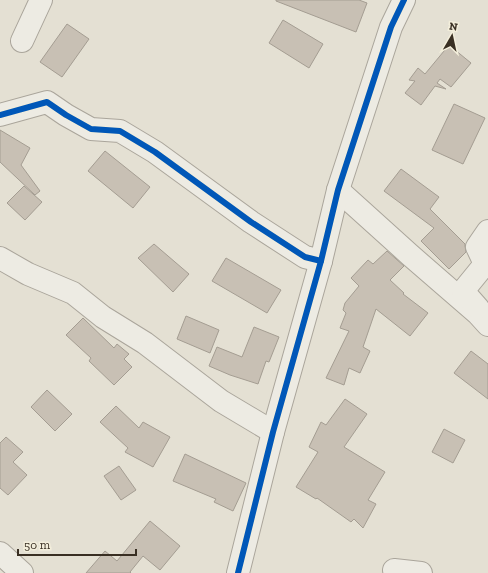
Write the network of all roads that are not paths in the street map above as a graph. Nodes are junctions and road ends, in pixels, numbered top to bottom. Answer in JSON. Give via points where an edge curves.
{"nodes":[{"id":1,"x":41,"y":0,"type":"edge"},
{"id":2,"x":404,"y":0,"type":"edge"},
{"id":3,"x":22,"y":41,"type":"dead end"},
{"id":4,"x":0,"y":115,"type":"edge"},
{"id":5,"x":338,"y":190,"type":"junction"},
{"id":6,"x":488,"y":231,"type":"edge"},
{"id":7,"x":0,"y":258,"type":"edge"},
{"id":8,"x":321,"y":261,"type":"junction"},
{"id":9,"x":488,"y":320,"type":"edge"},
{"id":10,"x":488,"y":325,"type":"edge"},
{"id":11,"x":273,"y":432,"type":"junction"},
{"id":12,"x":0,"y":553,"type":"edge"},
{"id":13,"x":394,"y":570,"type":"dead end"},
{"id":14,"x":22,"y":573,"type":"edge"},
{"id":15,"x":238,"y":573,"type":"edge"},
{"id":16,"x":421,"y":573,"type":"edge"}],
"edges":[{"from":1,"to":3,"type":"street"},
{"from":2,"to":5,"type":"street","via":[[391,27]]},
{"from":4,"to":8,"type":"street","via":[[46,102],[91,129],[120,131],[155,152],[305,258]]},
{"from":5,"to":8,"type":"street"},
{"from":5,"to":10,"type":"street"},
{"from":6,"to":9,"type":"street","via":[[477,247],[485,264],[463,291]]},
{"from":7,"to":11,"type":"street","via":[[28,274],[73,293],[103,317],[145,343],[221,401]]},
{"from":8,"to":11,"type":"street"},
{"from":11,"to":15,"type":"street"},
{"from":12,"to":14,"type":"street"},
{"from":13,"to":16,"type":"street"}]}
